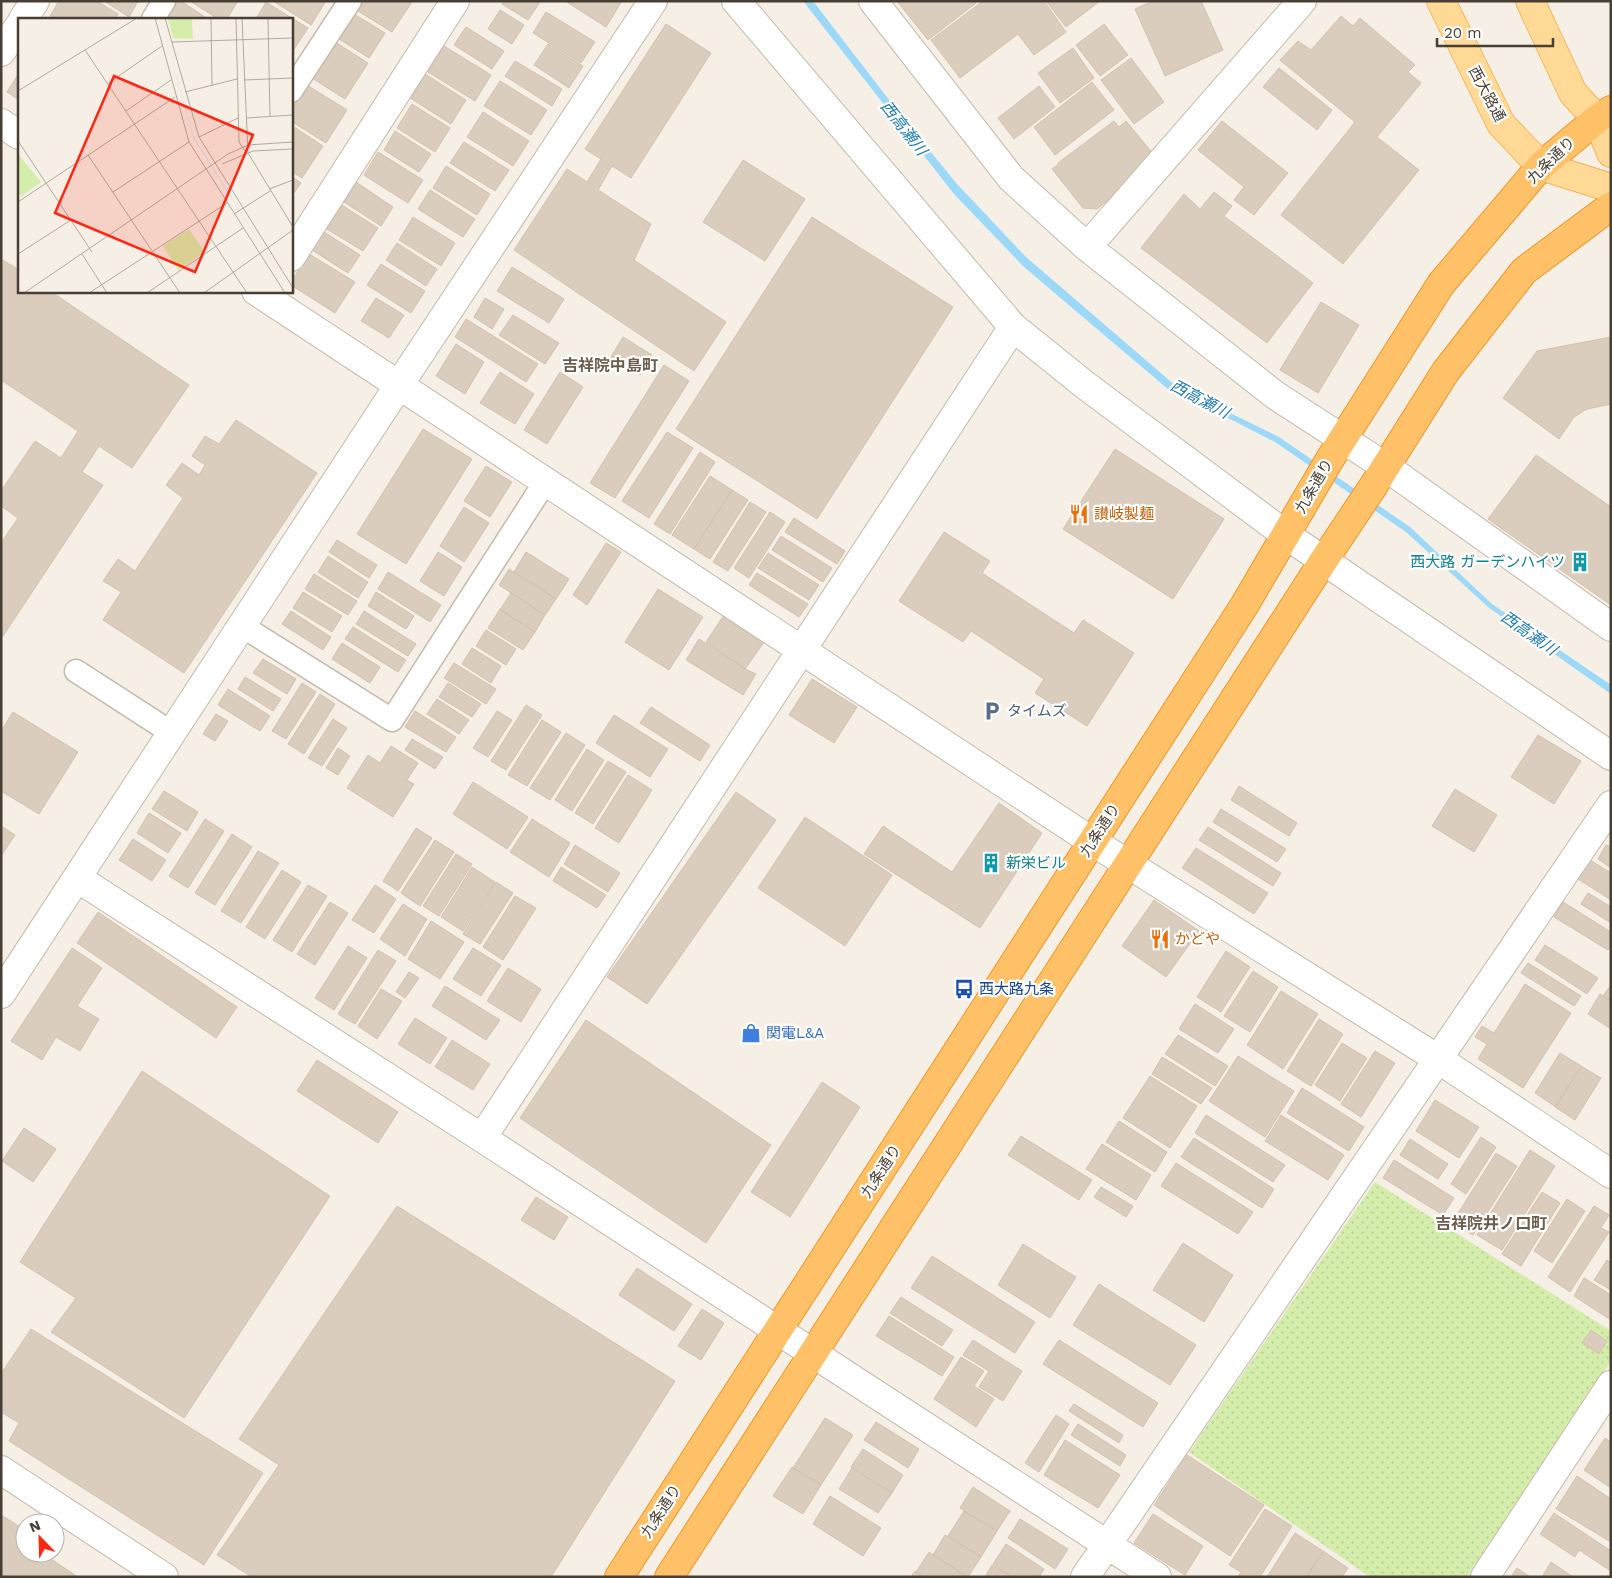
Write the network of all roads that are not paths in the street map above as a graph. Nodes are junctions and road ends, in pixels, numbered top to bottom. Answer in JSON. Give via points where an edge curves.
{"nodes":[{"id":1,"x":34,"y":1,"type":"edge"},
{"id":2,"x":164,"y":1,"type":"edge"},
{"id":3,"x":350,"y":1,"type":"edge"},
{"id":4,"x":455,"y":1,"type":"edge"},
{"id":5,"x":653,"y":1,"type":"edge"},
{"id":6,"x":736,"y":1,"type":"edge"},
{"id":7,"x":873,"y":1,"type":"edge"},
{"id":8,"x":1302,"y":1,"type":"edge"},
{"id":9,"x":1441,"y":1,"type":"edge"},
{"id":10,"x":1530,"y":1,"type":"edge"},
{"id":11,"x":24,"y":18,"type":"edge"},
{"id":12,"x":154,"y":18,"type":"edge"},
{"id":13,"x":18,"y":27,"type":"edge"},
{"id":14,"x":1,"y":52,"type":"edge"},
{"id":15,"x":292,"y":89,"type":"edge"},
{"id":16,"x":1604,"y":114,"type":"edge"},
{"id":17,"x":1,"y":123,"type":"edge"},
{"id":18,"x":18,"y":134,"type":"edge"},
{"id":19,"x":1611,"y":153,"type":"edge"},
{"id":20,"x":1541,"y":166,"type":"junction"},
{"id":21,"x":1611,"y":188,"type":"edge"},
{"id":22,"x":1611,"y":206,"type":"edge"},
{"id":23,"x":1087,"y":247,"type":"junction"},
{"id":24,"x":292,"y":255,"type":"edge"},
{"id":25,"x":263,"y":293,"type":"edge"},
{"id":26,"x":1013,"y":328,"type":"junction"},
{"id":27,"x":399,"y":386,"type":"junction"},
{"id":28,"x":1336,"y":449,"type":"junction"},
{"id":29,"x":1380,"y":476,"type":"junction"},
{"id":30,"x":545,"y":482,"type":"junction"},
{"id":31,"x":1309,"y":541,"type":"junction"},
{"id":32,"x":242,"y":626,"type":"junction"},
{"id":33,"x":1611,"y":626,"type":"edge"},
{"id":34,"x":802,"y":650,"type":"junction"},
{"id":35,"x":76,"y":671,"type":"dead end"},
{"id":36,"x":172,"y":733,"type":"junction"},
{"id":37,"x":1611,"y":756,"type":"edge"},
{"id":38,"x":1611,"y":805,"type":"edge"},
{"id":39,"x":1092,"y":842,"type":"junction"},
{"id":40,"x":1128,"y":865,"type":"junction"},
{"id":41,"x":77,"y":878,"type":"junction"},
{"id":42,"x":1,"y":994,"type":"edge"},
{"id":43,"x":1438,"y":1059,"type":"junction"},
{"id":44,"x":482,"y":1138,"type":"junction"},
{"id":45,"x":1611,"y":1174,"type":"edge"},
{"id":46,"x":778,"y":1330,"type":"junction"},
{"id":47,"x":813,"y":1353,"type":"junction"},
{"id":48,"x":1611,"y":1385,"type":"edge"},
{"id":49,"x":1,"y":1470,"type":"edge"},
{"id":50,"x":1107,"y":1544,"type":"junction"},
{"id":51,"x":164,"y":1577,"type":"edge"},
{"id":52,"x":619,"y":1577,"type":"edge"},
{"id":53,"x":669,"y":1577,"type":"edge"},
{"id":54,"x":1086,"y":1577,"type":"edge"},
{"id":55,"x":1157,"y":1577,"type":"edge"},
{"id":56,"x":1485,"y":1577,"type":"edge"}],
"edges":[{"from":1,"to":11,"type":"street"},
{"from":2,"to":12,"type":"lane"},
{"from":3,"to":15,"type":"lane"},
{"from":4,"to":24,"type":"street"},
{"from":5,"to":27,"type":"street"},
{"from":6,"to":26,"type":"street"},
{"from":7,"to":23,"type":"street","via":[[1011,178]]},
{"from":8,"to":23,"type":"street"},
{"from":9,"to":20,"type":"main road","name":"西大路通","via":[[1501,124]]},
{"from":10,"to":16,"type":"main road","via":[[1573,92]]},
{"from":13,"to":14,"type":"street"},
{"from":16,"to":19,"type":"main road"},
{"from":16,"to":20,"type":"highway","name":"九条通り"},
{"from":17,"to":18,"type":"street"},
{"from":20,"to":21,"type":"main road","name":"西大路通"},
{"from":20,"to":28,"type":"highway","name":"九条通り","via":[[1441,284]]},
{"from":22,"to":29,"type":"highway","name":"九条通り","via":[[1524,271],[1446,371]]},
{"from":23,"to":28,"type":"street","via":[[1275,395]]},
{"from":25,"to":27,"type":"street"},
{"from":26,"to":31,"type":"street","via":[[1085,386]]},
{"from":26,"to":34,"type":"street"},
{"from":27,"to":30,"type":"street"},
{"from":27,"to":32,"type":"street"},
{"from":28,"to":29,"type":"street"},
{"from":28,"to":31,"type":"highway","name":"九条通り"},
{"from":29,"to":31,"type":"highway","name":"九条通り"},
{"from":29,"to":33,"type":"street"},
{"from":30,"to":32,"type":"lane","via":[[392,720]]},
{"from":30,"to":34,"type":"street"},
{"from":31,"to":37,"type":"street"},
{"from":31,"to":39,"type":"highway","name":"九条通り","via":[[1238,615]]},
{"from":31,"to":40,"type":"highway","name":"九条通り"},
{"from":32,"to":36,"type":"street"},
{"from":34,"to":39,"type":"street"},
{"from":34,"to":44,"type":"street"},
{"from":35,"to":36,"type":"lane"},
{"from":36,"to":41,"type":"street"},
{"from":38,"to":43,"type":"street"},
{"from":39,"to":40,"type":"street"},
{"from":39,"to":46,"type":"highway","name":"九条通り"},
{"from":40,"to":43,"type":"street"},
{"from":40,"to":47,"type":"highway","name":"九条通り"},
{"from":41,"to":42,"type":"street"},
{"from":41,"to":44,"type":"street"},
{"from":43,"to":45,"type":"street"},
{"from":43,"to":50,"type":"street"},
{"from":44,"to":46,"type":"street"},
{"from":46,"to":47,"type":"street"},
{"from":46,"to":52,"type":"highway","name":"九条通り"},
{"from":47,"to":50,"type":"street"},
{"from":47,"to":53,"type":"highway","name":"九条通り"},
{"from":48,"to":56,"type":"street"},
{"from":49,"to":51,"type":"street"},
{"from":50,"to":54,"type":"street"},
{"from":50,"to":55,"type":"street"}]}
